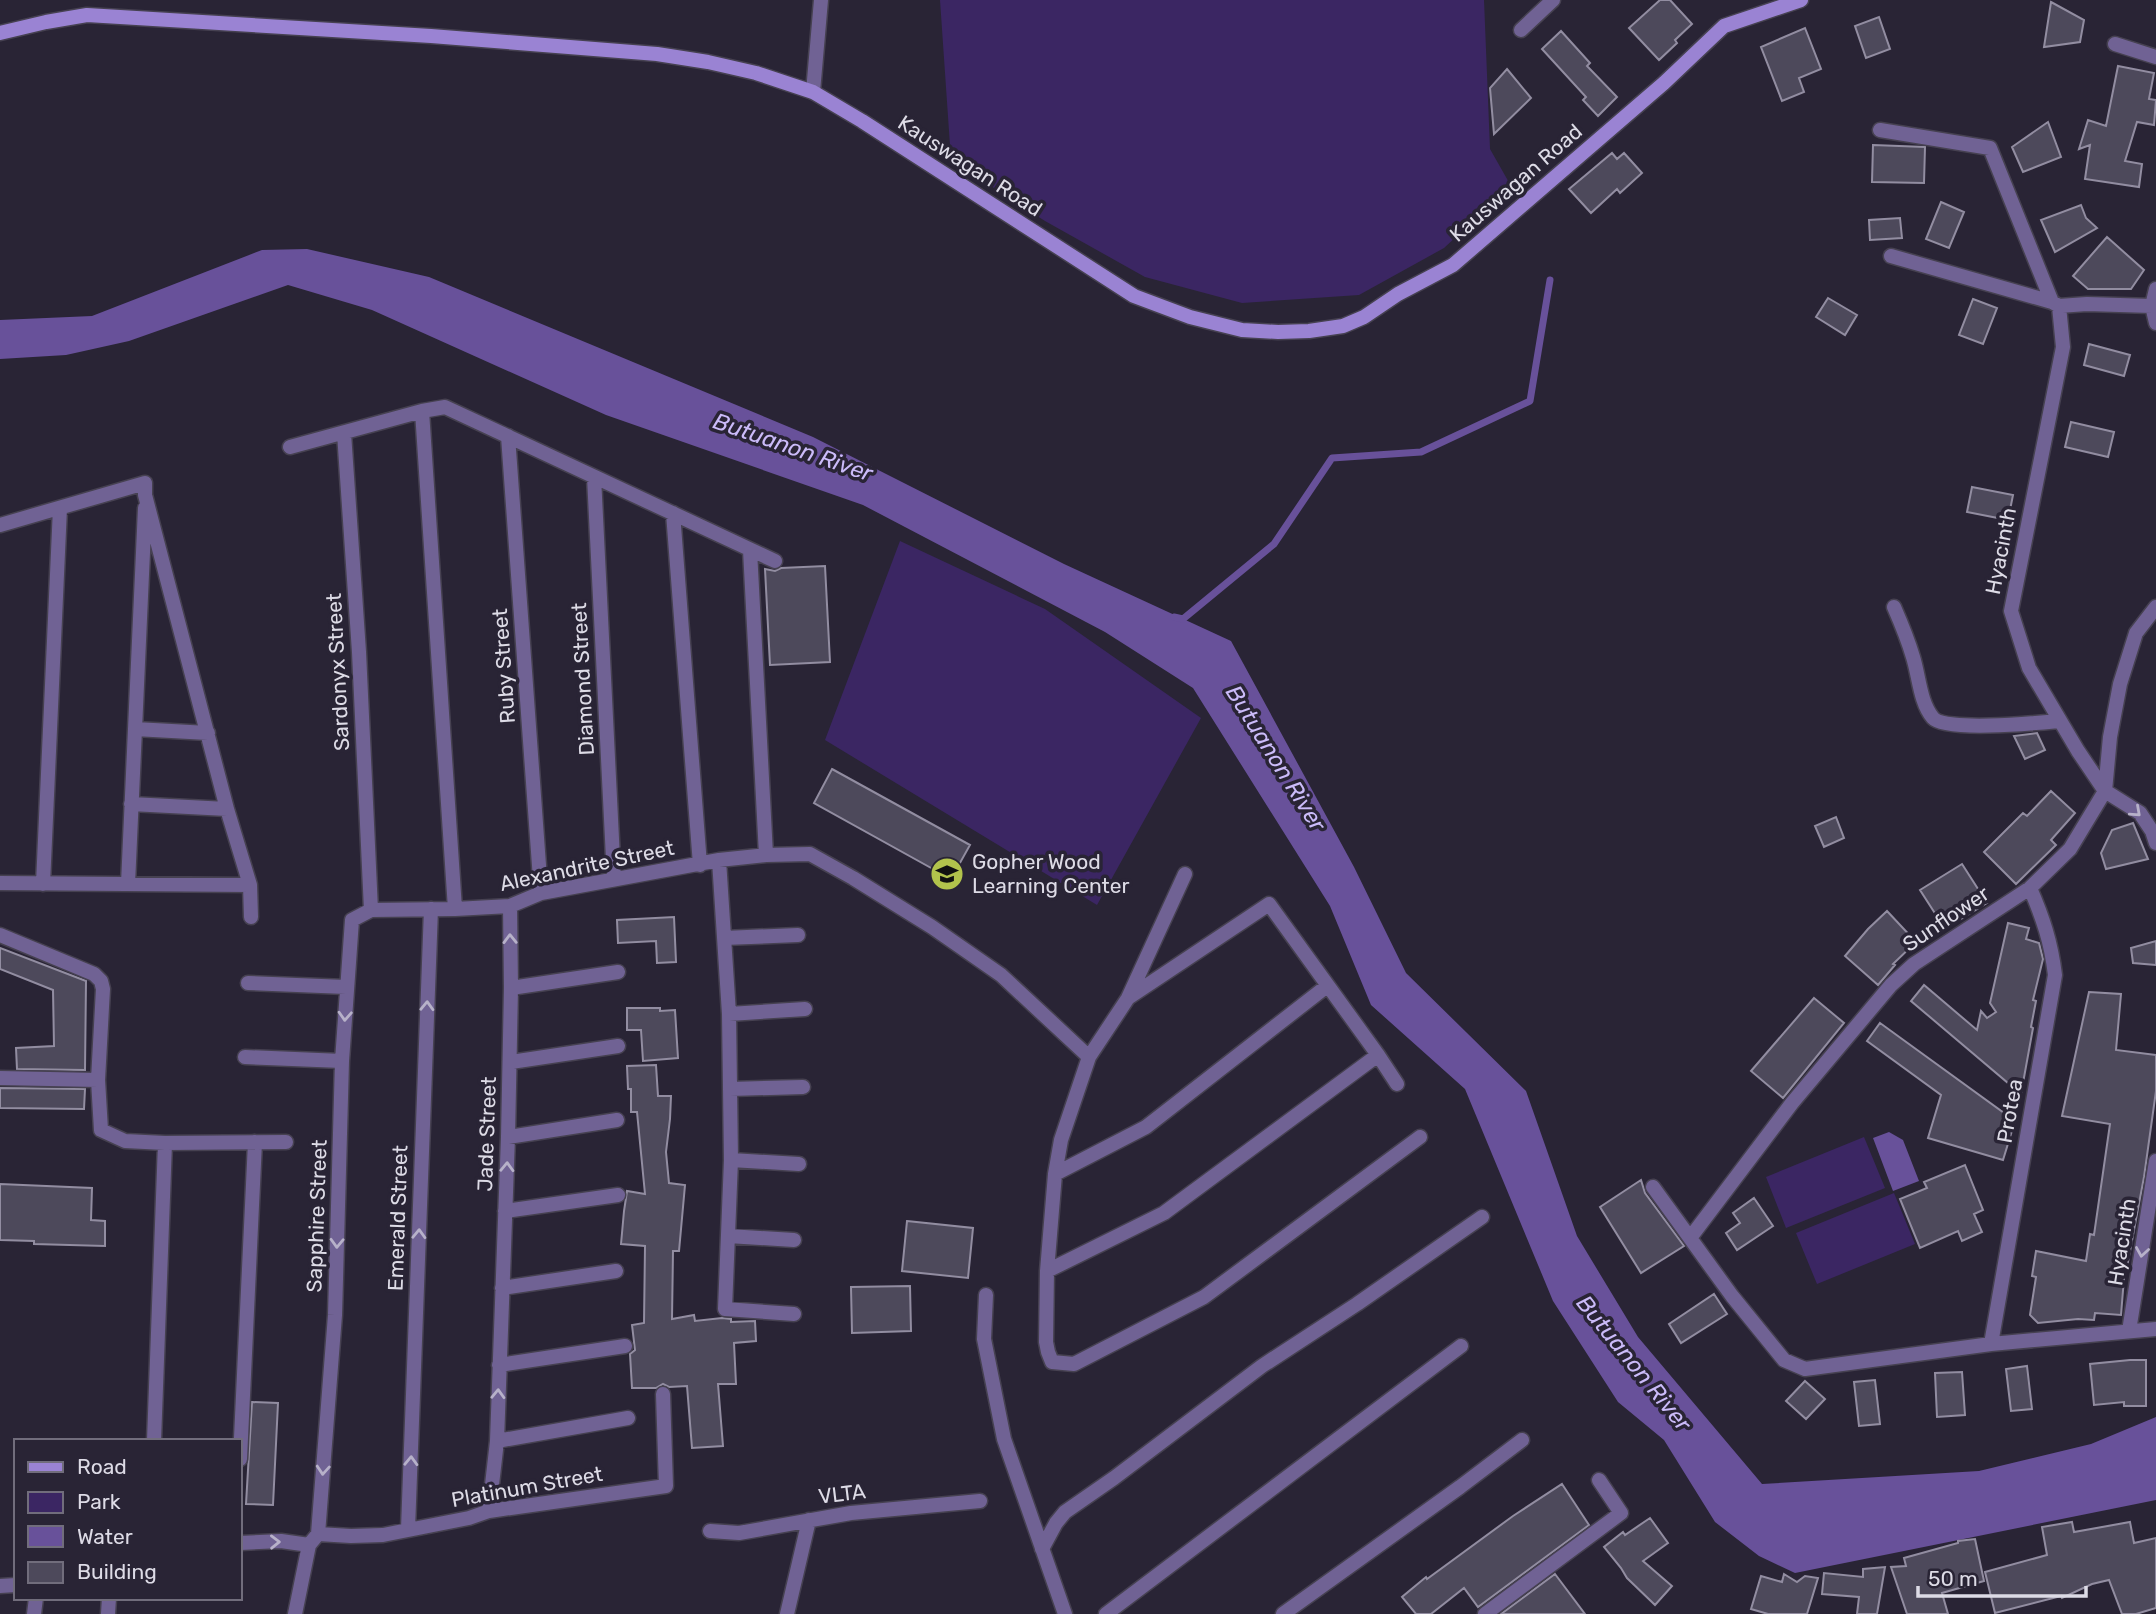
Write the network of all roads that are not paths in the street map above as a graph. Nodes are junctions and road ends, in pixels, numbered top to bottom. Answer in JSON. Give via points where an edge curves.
{"nodes":[{"id":1,"x":821,"y":0,"type":"edge"},
{"id":2,"x":1553,"y":0,"type":"edge"},
{"id":3,"x":1801,"y":0,"type":"edge"},
{"id":4,"x":1521,"y":30,"type":"dead end"},
{"id":5,"x":0,"y":33,"type":"edge"},
{"id":6,"x":2115,"y":44,"type":"dead end"},
{"id":7,"x":2156,"y":57,"type":"edge"},
{"id":8,"x":813,"y":92,"type":"junction"},
{"id":9,"x":1880,"y":130,"type":"dead end"},
{"id":10,"x":1891,"y":256,"type":"dead end"},
{"id":11,"x":2156,"y":289,"type":"edge"},
{"id":12,"x":2055,"y":304,"type":"junction"},
{"id":13,"x":2152,"y":306,"type":"junction"},
{"id":14,"x":2156,"y":323,"type":"edge"},
{"id":15,"x":422,"y":411,"type":"junction"},
{"id":16,"x":345,"y":433,"type":"junction"},
{"id":17,"x":508,"y":436,"type":"junction"},
{"id":18,"x":290,"y":447,"type":"dead end"},
{"id":19,"x":594,"y":477,"type":"junction"},
{"id":20,"x":145,"y":495,"type":"junction"},
{"id":21,"x":60,"y":508,"type":"junction"},
{"id":22,"x":673,"y":513,"type":"junction"},
{"id":23,"x":0,"y":525,"type":"edge"},
{"id":24,"x":750,"y":550,"type":"junction"},
{"id":25,"x":775,"y":561,"type":"dead end"},
{"id":26,"x":1894,"y":607,"type":"dead end"},
{"id":27,"x":2156,"y":607,"type":"edge"},
{"id":28,"x":2059,"y":722,"type":"junction"},
{"id":29,"x":135,"y":729,"type":"junction"},
{"id":30,"x":208,"y":733,"type":"junction"},
{"id":31,"x":2105,"y":791,"type":"junction"},
{"id":32,"x":131,"y":804,"type":"junction"},
{"id":33,"x":227,"y":809,"type":"junction"},
{"id":34,"x":2156,"y":843,"type":"edge"},
{"id":35,"x":766,"y":855,"type":"junction"},
{"id":36,"x":719,"y":860,"type":"junction"},
{"id":37,"x":699,"y":865,"type":"junction"},
{"id":38,"x":1185,"y":874,"type":"dead end"},
{"id":39,"x":614,"y":879,"type":"junction"},
{"id":40,"x":0,"y":883,"type":"edge"},
{"id":41,"x":43,"y":884,"type":"junction"},
{"id":42,"x":128,"y":884,"type":"junction"},
{"id":43,"x":250,"y":885,"type":"junction"},
{"id":44,"x":2030,"y":888,"type":"junction"},
{"id":45,"x":541,"y":893,"type":"junction"},
{"id":46,"x":510,"y":906,"type":"junction"},
{"id":47,"x":430,"y":909,"type":"junction"},
{"id":48,"x":455,"y":909,"type":"junction"},
{"id":49,"x":371,"y":910,"type":"junction"},
{"id":50,"x":251,"y":917,"type":"dead end"},
{"id":51,"x":0,"y":935,"type":"edge"},
{"id":52,"x":798,"y":935,"type":"dead end"},
{"id":53,"x":724,"y":938,"type":"junction"},
{"id":54,"x":618,"y":972,"type":"dead end"},
{"id":55,"x":248,"y":983,"type":"dead end"},
{"id":56,"x":1327,"y":986,"type":"junction"},
{"id":57,"x":346,"y":988,"type":"junction"},
{"id":58,"x":511,"y":988,"type":"junction"},
{"id":59,"x":1128,"y":998,"type":"junction"},
{"id":60,"x":805,"y":1009,"type":"dead end"},
{"id":61,"x":729,"y":1014,"type":"junction"},
{"id":62,"x":618,"y":1046,"type":"dead end"},
{"id":63,"x":1378,"y":1055,"type":"junction"},
{"id":64,"x":245,"y":1057,"type":"dead end"},
{"id":65,"x":1089,"y":1057,"type":"junction"},
{"id":66,"x":342,"y":1061,"type":"junction"},
{"id":67,"x":511,"y":1062,"type":"junction"},
{"id":68,"x":0,"y":1078,"type":"edge"},
{"id":69,"x":99,"y":1080,"type":"junction"},
{"id":70,"x":1397,"y":1084,"type":"dead end"},
{"id":71,"x":803,"y":1087,"type":"dead end"},
{"id":72,"x":730,"y":1089,"type":"junction"},
{"id":73,"x":617,"y":1120,"type":"dead end"},
{"id":74,"x":508,"y":1137,"type":"junction"},
{"id":75,"x":1420,"y":1138,"type":"dead end"},
{"id":76,"x":255,"y":1142,"type":"junction"},
{"id":77,"x":286,"y":1142,"type":"dead end"},
{"id":78,"x":165,"y":1143,"type":"junction"},
{"id":79,"x":731,"y":1160,"type":"junction"},
{"id":80,"x":2156,"y":1161,"type":"edge"},
{"id":81,"x":799,"y":1164,"type":"dead end"},
{"id":82,"x":1055,"y":1174,"type":"junction"},
{"id":83,"x":1653,"y":1187,"type":"dead end"},
{"id":84,"x":618,"y":1195,"type":"dead end"},
{"id":85,"x":505,"y":1211,"type":"junction"},
{"id":86,"x":1482,"y":1217,"type":"dead end"},
{"id":87,"x":728,"y":1236,"type":"junction"},
{"id":88,"x":1690,"y":1238,"type":"junction"},
{"id":89,"x":794,"y":1240,"type":"dead end"},
{"id":90,"x":1047,"y":1270,"type":"junction"},
{"id":91,"x":616,"y":1271,"type":"dead end"},
{"id":92,"x":502,"y":1287,"type":"junction"},
{"id":93,"x":986,"y":1295,"type":"dead end"},
{"id":94,"x":794,"y":1314,"type":"dead end"},
{"id":95,"x":2156,"y":1329,"type":"edge"},
{"id":96,"x":2129,"y":1331,"type":"junction"},
{"id":97,"x":1991,"y":1344,"type":"junction"},
{"id":98,"x":625,"y":1346,"type":"dead end"},
{"id":99,"x":1461,"y":1346,"type":"dead end"},
{"id":100,"x":499,"y":1364,"type":"junction"},
{"id":101,"x":663,"y":1394,"type":"dead end"},
{"id":102,"x":628,"y":1418,"type":"dead end"},
{"id":103,"x":154,"y":1439,"type":"edge"},
{"id":104,"x":241,"y":1439,"type":"edge"},
{"id":105,"x":1522,"y":1440,"type":"dead end"},
{"id":106,"x":497,"y":1441,"type":"junction"},
{"id":107,"x":1599,"y":1480,"type":"dead end"},
{"id":108,"x":980,"y":1501,"type":"dead end"},
{"id":109,"x":489,"y":1511,"type":"junction"},
{"id":110,"x":809,"y":1520,"type":"junction"},
{"id":111,"x":408,"y":1529,"type":"junction"},
{"id":112,"x":710,"y":1531,"type":"dead end"},
{"id":113,"x":314,"y":1539,"type":"junction"},
{"id":114,"x":242,"y":1543,"type":"edge"},
{"id":115,"x":1042,"y":1549,"type":"junction"},
{"id":116,"x":295,"y":1614,"type":"edge"},
{"id":117,"x":787,"y":1614,"type":"edge"},
{"id":118,"x":1065,"y":1614,"type":"edge"},
{"id":119,"x":1106,"y":1614,"type":"edge"},
{"id":120,"x":1283,"y":1614,"type":"edge"},
{"id":121,"x":1485,"y":1614,"type":"edge"}],
"edges":[{"from":1,"to":8,"type":"street"},
{"from":2,"to":4,"type":"street"},
{"from":3,"to":8,"type":"street","name":"Kauswagan Road","via":[[1724,26],[1453,265],[1364,317],[1343,326],[1308,331],[1242,330],[1134,296]]},
{"from":5,"to":8,"type":"street","name":"Kauswagan Road","via":[[87,15],[431,36],[657,54],[708,62]]},
{"from":6,"to":7,"type":"street"},
{"from":9,"to":12,"type":"street","name":"Hyacinth","via":[[1990,148]]},
{"from":10,"to":12,"type":"street"},
{"from":11,"to":13,"type":"street"},
{"from":12,"to":13,"type":"street"},
{"from":12,"to":28,"type":"street","name":"Hyacinth","via":[[2063,347],[2011,611],[2029,668]]},
{"from":13,"to":14,"type":"street"},
{"from":15,"to":16,"type":"street"},
{"from":15,"to":17,"type":"street","via":[[445,407]]},
{"from":15,"to":48,"type":"street"},
{"from":16,"to":18,"type":"street"},
{"from":16,"to":49,"type":"street","name":"Sardonyx Street"},
{"from":17,"to":19,"type":"street"},
{"from":17,"to":45,"type":"street","name":"Ruby Street"},
{"from":19,"to":22,"type":"street"},
{"from":19,"to":39,"type":"street","name":"Diamond Street"},
{"from":20,"to":21,"type":"street","via":[[145,484]]},
{"from":20,"to":29,"type":"street"},
{"from":20,"to":30,"type":"street"},
{"from":21,"to":23,"type":"street"},
{"from":21,"to":41,"type":"street"},
{"from":22,"to":24,"type":"street"},
{"from":22,"to":37,"type":"street"},
{"from":24,"to":25,"type":"street"},
{"from":24,"to":35,"type":"street"},
{"from":26,"to":28,"type":"street","via":[[1927,709],[1940,724]]},
{"from":27,"to":31,"type":"street","name":"Sunflower","via":[[2136,634],[2120,684]]},
{"from":28,"to":31,"type":"street","name":"Hyacinth"},
{"from":29,"to":30,"type":"street"},
{"from":29,"to":32,"type":"street"},
{"from":30,"to":33,"type":"street"},
{"from":31,"to":34,"type":"street","name":"Hyacinth","one_way":true,"via":[[2140,813]]},
{"from":31,"to":44,"type":"street","name":"Sunflower","via":[[2070,849]]},
{"from":32,"to":33,"type":"street"},
{"from":32,"to":42,"type":"street"},
{"from":33,"to":43,"type":"street"},
{"from":35,"to":36,"type":"street","name":"Alexandrite Street"},
{"from":35,"to":65,"type":"street","name":"Alexandrite Street","via":[[810,854],[887,899],[1001,975]]},
{"from":36,"to":37,"type":"street","name":"Alexandrite Street"},
{"from":36,"to":53,"type":"street"},
{"from":37,"to":39,"type":"street","name":"Alexandrite Street"},
{"from":38,"to":59,"type":"street"},
{"from":39,"to":45,"type":"street","name":"Alexandrite Street"},
{"from":40,"to":41,"type":"street"},
{"from":41,"to":42,"type":"street"},
{"from":42,"to":43,"type":"street"},
{"from":43,"to":50,"type":"street"},
{"from":44,"to":88,"type":"street","name":"Sunflower","via":[[1914,964],[1891,985],[1792,1103]]},
{"from":44,"to":97,"type":"street","name":"Protea","via":[[2052,946],[2055,975]]},
{"from":45,"to":46,"type":"street","name":"Alexandrite Street"},
{"from":46,"to":48,"type":"street","name":"Alexandrite Street"},
{"from":58,"to":46,"type":"street","name":"Jade Street","one_way":true},
{"from":47,"to":48,"type":"street","name":"Alexandrite Street"},
{"from":47,"to":49,"type":"street","name":"Alexandrite Street"},
{"from":111,"to":47,"type":"street","name":"Emerald Street","one_way":true},
{"from":49,"to":57,"type":"street","name":"Sapphire Street","via":[[352,920]]},
{"from":51,"to":69,"type":"street","via":[[101,981]]},
{"from":52,"to":53,"type":"street"},
{"from":53,"to":61,"type":"street"},
{"from":54,"to":58,"type":"street"},
{"from":55,"to":57,"type":"street"},
{"from":56,"to":59,"type":"street","via":[[1269,904]]},
{"from":56,"to":63,"type":"street"},
{"from":56,"to":82,"type":"street","via":[[1146,1127]]},
{"from":57,"to":66,"type":"street","name":"Sapphire Street","one_way":true},
{"from":58,"to":67,"type":"street","name":"Jade Street"},
{"from":59,"to":65,"type":"street"},
{"from":60,"to":61,"type":"street"},
{"from":61,"to":72,"type":"street"},
{"from":62,"to":67,"type":"street"},
{"from":63,"to":70,"type":"street"},
{"from":63,"to":90,"type":"street","via":[[1164,1213]]},
{"from":64,"to":66,"type":"street"},
{"from":65,"to":82,"type":"street","via":[[1061,1140]]},
{"from":66,"to":113,"type":"street","name":"Sapphire Street","one_way":true,"via":[[335,1315]]},
{"from":67,"to":74,"type":"street","name":"Jade Street"},
{"from":68,"to":69,"type":"street"},
{"from":69,"to":78,"type":"street","via":[[101,1130],[125,1141]]},
{"from":71,"to":72,"type":"street"},
{"from":72,"to":79,"type":"street"},
{"from":73,"to":74,"type":"street"},
{"from":85,"to":74,"type":"street","name":"Jade Street","one_way":true},
{"from":75,"to":90,"type":"street","via":[[1204,1297],[1074,1364],[1052,1362],[1048,1352]]},
{"from":76,"to":77,"type":"street"},
{"from":76,"to":78,"type":"street"},
{"from":76,"to":104,"type":"street"},
{"from":78,"to":103,"type":"street"},
{"from":79,"to":81,"type":"street"},
{"from":79,"to":87,"type":"street"},
{"from":80,"to":96,"type":"street","name":"Hyacinth","one_way":true},
{"from":82,"to":90,"type":"street"},
{"from":83,"to":88,"type":"street"},
{"from":84,"to":85,"type":"street"},
{"from":85,"to":92,"type":"street","name":"Jade Street"},
{"from":86,"to":115,"type":"street","via":[[1262,1366],[1065,1512]]},
{"from":87,"to":89,"type":"street"},
{"from":87,"to":94,"type":"street","via":[[725,1309]]},
{"from":88,"to":97,"type":"street","via":[[1784,1360],[1805,1368]]},
{"from":91,"to":92,"type":"street"},
{"from":92,"to":100,"type":"street","name":"Jade Street"},
{"from":93,"to":115,"type":"street","via":[[984,1339],[1004,1440]]},
{"from":95,"to":96,"type":"street"},
{"from":96,"to":97,"type":"street"},
{"from":98,"to":100,"type":"street"},
{"from":99,"to":119,"type":"street"},
{"from":106,"to":100,"type":"street","name":"Jade Street","one_way":true},
{"from":101,"to":109,"type":"street","name":"Platinum Street","via":[[666,1486]]},
{"from":102,"to":106,"type":"street"},
{"from":105,"to":120,"type":"street"},
{"from":106,"to":109,"type":"street","name":"Jade Street"},
{"from":107,"to":121,"type":"street","via":[[1621,1513]]},
{"from":108,"to":110,"type":"street","name":"VLTA"},
{"from":109,"to":111,"type":"street","name":"Platinum Street"},
{"from":110,"to":112,"type":"street","name":"VLTA","via":[[739,1533]]},
{"from":110,"to":117,"type":"street"},
{"from":111,"to":113,"type":"street","name":"Platinum Street"},
{"from":114,"to":113,"type":"street","name":"Platinum Street","one_way":true},
{"from":113,"to":116,"type":"street","name":"Sapphire Street"},
{"from":115,"to":118,"type":"street"}]}
